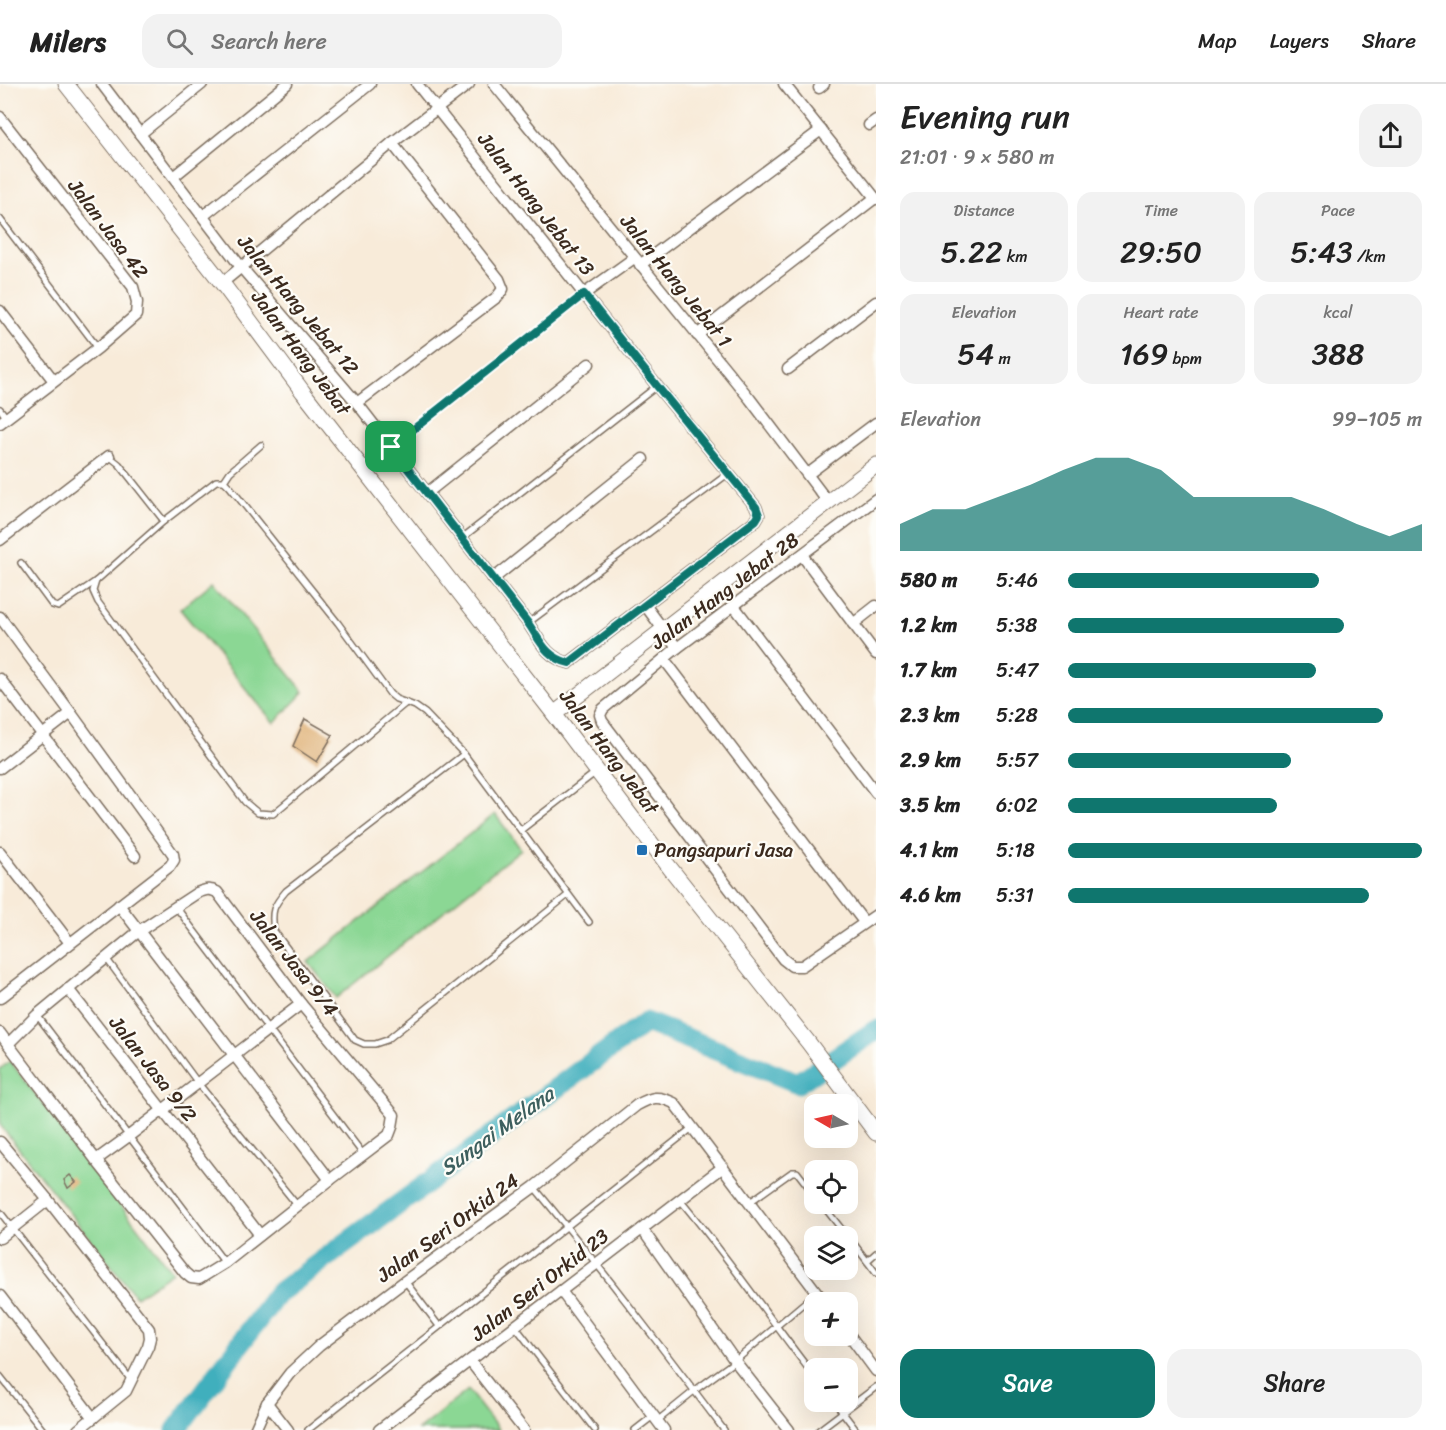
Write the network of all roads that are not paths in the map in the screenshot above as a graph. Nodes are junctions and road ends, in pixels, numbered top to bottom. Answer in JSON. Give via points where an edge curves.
{"nodes":[{"id":1,"x":66,"y":84,"type":"edge"},
{"id":2,"x":202,"y":84,"type":"edge"},
{"id":3,"x":287,"y":84,"type":"edge"},
{"id":4,"x":370,"y":84,"type":"edge"},
{"id":5,"x":417,"y":84,"type":"edge"},
{"id":6,"x":469,"y":84,"type":"edge"},
{"id":7,"x":494,"y":84,"type":"edge"},
{"id":8,"x":784,"y":84,"type":"edge"},
{"id":9,"x":105,"y":85,"type":"edge"},
{"id":10,"x":436,"y":108,"type":"junction"},
{"id":11,"x":0,"y":117,"type":"edge"},
{"id":12,"x":820,"y":130,"type":"junction"},
{"id":13,"x":140,"y":134,"type":"junction"},
{"id":14,"x":392,"y":143,"type":"junction"},
{"id":15,"x":173,"y":177,"type":"junction"},
{"id":16,"x":876,"y":198,"type":"edge"},
{"id":17,"x":203,"y":216,"type":"junction"},
{"id":18,"x":0,"y":219,"type":"edge"},
{"id":19,"x":637,"y":261,"type":"junction"},
{"id":20,"x":241,"y":267,"type":"junction"},
{"id":21,"x":222,"y":283,"type":"junction"},
{"id":22,"x":584,"y":294,"type":"junction"},
{"id":23,"x":876,"y":302,"type":"edge"},
{"id":24,"x":0,"y":311,"type":"edge"},
{"id":25,"x":697,"y":335,"type":"junction"},
{"id":26,"x":98,"y":348,"type":"junction"},
{"id":27,"x":589,"y":364,"type":"dead end"},
{"id":28,"x":788,"y":369,"type":"dead end"},
{"id":29,"x":54,"y":381,"type":"junction"},
{"id":30,"x":657,"y":386,"type":"junction"},
{"id":31,"x":357,"y":403,"type":"junction"},
{"id":32,"x":2,"y":417,"type":"edge"},
{"id":33,"x":876,"y":423,"type":"edge"},
{"id":34,"x":261,"y":445,"type":"dead end"},
{"id":35,"x":391,"y":447,"type":"junction"},
{"id":36,"x":109,"y":456,"type":"joint"},
{"id":37,"x":643,"y":459,"type":"dead end"},
{"id":38,"x":876,"y":465,"type":"edge"},
{"id":39,"x":729,"y":473,"type":"junction"},
{"id":40,"x":808,"y":474,"type":"junction"},
{"id":41,"x":224,"y":481,"type":"junction"},
{"id":42,"x":427,"y":493,"type":"junction"},
{"id":43,"x":876,"y":499,"type":"edge"},
{"id":44,"x":828,"y":502,"type":"junction"},
{"id":45,"x":164,"y":521,"type":"junction"},
{"id":46,"x":462,"y":538,"type":"junction"},
{"id":47,"x":0,"y":540,"type":"edge"},
{"id":48,"x":802,"y":555,"type":"junction"},
{"id":49,"x":21,"y":564,"type":"dead end"},
{"id":50,"x":493,"y":579,"type":"junction"},
{"id":51,"x":96,"y":582,"type":"junction"},
{"id":52,"x":645,"y":605,"type":"junction"},
{"id":53,"x":734,"y":606,"type":"junction"},
{"id":54,"x":876,"y":606,"type":"edge"},
{"id":55,"x":0,"y":617,"type":"edge"},
{"id":56,"x":528,"y":623,"type":"junction"},
{"id":57,"x":853,"y":624,"type":"junction"},
{"id":58,"x":663,"y":629,"type":"junction"},
{"id":59,"x":677,"y":648,"type":"junction"},
{"id":60,"x":876,"y":654,"type":"edge"},
{"id":61,"x":664,"y":659,"type":"junction"},
{"id":62,"x":557,"y":660,"type":"joint"},
{"id":63,"x":0,"y":679,"type":"edge"},
{"id":64,"x":406,"y":703,"type":"junction"},
{"id":65,"x":71,"y":713,"type":"junction"},
{"id":66,"x":554,"y":714,"type":"junction"},
{"id":67,"x":43,"y":735,"type":"junction"},
{"id":68,"x":464,"y":754,"type":"junction"},
{"id":69,"x":0,"y":768,"type":"edge"},
{"id":70,"x":597,"y":771,"type":"junction"},
{"id":71,"x":876,"y":793,"type":"edge"},
{"id":72,"x":521,"y":830,"type":"junction"},
{"id":73,"x":0,"y":852,"type":"edge"},
{"id":74,"x":135,"y":856,"type":"dead end"},
{"id":75,"x":568,"y":895,"type":"junction"},
{"id":76,"x":119,"y":905,"type":"junction"},
{"id":77,"x":176,"y":907,"type":"junction"},
{"id":78,"x":876,"y":915,"type":"edge"},
{"id":79,"x":589,"y":922,"type":"dead end"},
{"id":80,"x":864,"y":922,"type":"junction"},
{"id":81,"x":140,"y":931,"type":"junction"},
{"id":82,"x":70,"y":943,"type":"junction"},
{"id":83,"x":106,"y":958,"type":"junction"},
{"id":84,"x":68,"y":989,"type":"junction"},
{"id":85,"x":0,"y":998,"type":"edge"},
{"id":86,"x":301,"y":1004,"type":"junction"},
{"id":87,"x":37,"y":1015,"type":"junction"},
{"id":88,"x":268,"y":1029,"type":"junction"},
{"id":89,"x":0,"y":1033,"type":"edge"},
{"id":90,"x":8,"y":1044,"type":"junction"},
{"id":91,"x":234,"y":1055,"type":"junction"},
{"id":92,"x":198,"y":1083,"type":"junction"},
{"id":93,"x":163,"y":1111,"type":"junction"},
{"id":94,"x":692,"y":1128,"type":"junction"},
{"id":95,"x":876,"y":1133,"type":"edge"},
{"id":96,"x":129,"y":1137,"type":"junction"},
{"id":97,"x":0,"y":1142,"type":"edge"},
{"id":98,"x":363,"y":1154,"type":"junction"},
{"id":99,"x":96,"y":1160,"type":"junction"},
{"id":100,"x":723,"y":1167,"type":"junction"},
{"id":101,"x":330,"y":1180,"type":"junction"},
{"id":102,"x":804,"y":1181,"type":"edge"},
{"id":103,"x":534,"y":1188,"type":"junction"},
{"id":104,"x":48,"y":1200,"type":"junction"},
{"id":105,"x":680,"y":1200,"type":"junction"},
{"id":106,"x":749,"y":1203,"type":"junction"},
{"id":107,"x":297,"y":1205,"type":"junction"},
{"id":108,"x":0,"y":1212,"type":"edge"},
{"id":109,"x":830,"y":1214,"type":"edge"},
{"id":110,"x":839,"y":1226,"type":"edge"},
{"id":111,"x":567,"y":1227,"type":"junction"},
{"id":112,"x":13,"y":1228,"type":"junction"},
{"id":113,"x":642,"y":1229,"type":"junction"},
{"id":114,"x":260,"y":1235,"type":"junction"},
{"id":115,"x":0,"y":1238,"type":"edge"},
{"id":116,"x":858,"y":1250,"type":"edge"},
{"id":117,"x":876,"y":1254,"type":"edge"},
{"id":118,"x":867,"y":1261,"type":"junction"},
{"id":119,"x":225,"y":1263,"type":"junction"},
{"id":120,"x":596,"y":1264,"type":"junction"},
{"id":121,"x":876,"y":1273,"type":"edge"},
{"id":122,"x":405,"y":1281,"type":"junction"},
{"id":123,"x":561,"y":1291,"type":"junction"},
{"id":124,"x":817,"y":1292,"type":"edge"},
{"id":125,"x":0,"y":1296,"type":"edge"},
{"id":126,"x":804,"y":1303,"type":"edge"},
{"id":127,"x":439,"y":1326,"type":"junction"},
{"id":128,"x":515,"y":1326,"type":"junction"},
{"id":129,"x":776,"y":1326,"type":"junction"},
{"id":130,"x":858,"y":1346,"type":"edge"},
{"id":131,"x":470,"y":1361,"type":"junction"},
{"id":132,"x":735,"y":1361,"type":"junction"},
{"id":133,"x":804,"y":1363,"type":"edge"},
{"id":134,"x":876,"y":1371,"type":"edge"},
{"id":135,"x":0,"y":1376,"type":"edge"},
{"id":136,"x":131,"y":1380,"type":"junction"},
{"id":137,"x":876,"y":1387,"type":"edge"},
{"id":138,"x":694,"y":1391,"type":"junction"},
{"id":139,"x":858,"y":1401,"type":"edge"},
{"id":140,"x":267,"y":1403,"type":"junction"},
{"id":141,"x":843,"y":1412,"type":"joint"},
{"id":142,"x":93,"y":1418,"type":"junction"},
{"id":143,"x":658,"y":1422,"type":"edge"},
{"id":144,"x":43,"y":1430,"type":"edge"},
{"id":145,"x":78,"y":1430,"type":"edge"},
{"id":146,"x":255,"y":1430,"type":"edge"},
{"id":147,"x":288,"y":1430,"type":"edge"},
{"id":148,"x":308,"y":1430,"type":"edge"},
{"id":149,"x":379,"y":1430,"type":"edge"},
{"id":150,"x":524,"y":1430,"type":"edge"},
{"id":151,"x":595,"y":1430,"type":"edge"},
{"id":152,"x":635,"y":1430,"type":"edge"},
{"id":153,"x":724,"y":1430,"type":"edge"},
{"id":154,"x":789,"y":1430,"type":"edge"},
{"id":155,"x":819,"y":1430,"type":"edge"},
{"id":156,"x":856,"y":1430,"type":"edge"}],
"edges":[{"from":1,"to":21,"type":"street","name":"Jalan Hang Jebat"},
{"from":2,"to":13,"type":"street"},
{"from":3,"to":15,"type":"street"},
{"from":4,"to":17,"type":"street"},
{"from":5,"to":10,"type":"street","name":"Jalan Hang Jebat 13"},
{"from":6,"to":10,"type":"street"},
{"from":7,"to":19,"type":"street","name":"Jalan Hang Jebat 1"},
{"from":8,"to":12,"type":"street"},
{"from":9,"to":13,"type":"street","name":"Jalan Hang Jebat 12"},
{"from":10,"to":14,"type":"street"},
{"from":10,"to":22,"type":"street","name":"Jalan Hang Jebat 13"},
{"from":11,"to":26,"type":"street","name":"Jalan Jasa 42","via":[[133,287],[136,315]]},
{"from":12,"to":16,"type":"street"},
{"from":12,"to":19,"type":"street"},
{"from":13,"to":15,"type":"street","name":"Jalan Hang Jebat 12"},
{"from":14,"to":20,"type":"street"},
{"from":14,"to":31,"type":"street","via":[[500,279],[503,290]]},
{"from":15,"to":17,"type":"street","name":"Jalan Hang Jebat 12"},
{"from":16,"to":25,"type":"street"},
{"from":17,"to":20,"type":"street","name":"Jalan Hang Jebat 12"},
{"from":18,"to":26,"type":"lane"},
{"from":19,"to":22,"type":"street"},
{"from":19,"to":25,"type":"street","name":"Jalan Hang Jebat 1"},
{"from":20,"to":21,"type":"street"},
{"from":20,"to":31,"type":"street","name":"Jalan Hang Jebat 12"},
{"from":21,"to":66,"type":"street","name":"Jalan Hang Jebat"},
{"from":22,"to":30,"type":"street","name":"Jalan Hang Jebat 13"},
{"from":22,"to":35,"type":"lane"},
{"from":23,"to":28,"type":"street"},
{"from":24,"to":29,"type":"street"},
{"from":25,"to":40,"type":"street","name":"Jalan Hang Jebat 1"},
{"from":26,"to":29,"type":"street","name":"Jalan Jasa 42"},
{"from":27,"to":42,"type":"street"},
{"from":29,"to":32,"type":"street","name":"Jalan Jasa 42"},
{"from":30,"to":39,"type":"street","name":"Jalan Hang Jebat 13"},
{"from":30,"to":46,"type":"lane"},
{"from":31,"to":35,"type":"street","name":"Jalan Hang Jebat 12"},
{"from":33,"to":40,"type":"street"},
{"from":34,"to":41,"type":"lane"},
{"from":35,"to":42,"type":"street","name":"Jalan Hang Jebat 12"},
{"from":36,"to":45,"type":"lane"},
{"from":36,"to":47,"type":"street"},
{"from":37,"to":50,"type":"street"},
{"from":38,"to":44,"type":"street"},
{"from":39,"to":52,"type":"street","name":"Jalan Hang Jebat 13","via":[[756,507],[756,520]]},
{"from":39,"to":56,"type":"lane"},
{"from":40,"to":44,"type":"street","name":"Jalan Hang Jebat 1"},
{"from":41,"to":45,"type":"lane","via":[[216,482]]},
{"from":41,"to":64,"type":"lane","via":[[390,694]]},
{"from":42,"to":46,"type":"street","name":"Jalan Hang Jebat 12"},
{"from":43,"to":48,"type":"street","name":"Jalan Hang Jebat 28"},
{"from":44,"to":58,"type":"street"},
{"from":45,"to":51,"type":"lane"},
{"from":46,"to":50,"type":"street","name":"Jalan Hang Jebat 12"},
{"from":48,"to":53,"type":"street","name":"Jalan Hang Jebat 28"},
{"from":48,"to":57,"type":"street"},
{"from":49,"to":51,"type":"lane","via":[[55,607]]},
{"from":50,"to":56,"type":"street","name":"Jalan Hang Jebat 12"},
{"from":51,"to":64,"type":"lane","via":[[93,591],[98,602],[245,802],[258,813],[273,814]]},
{"from":52,"to":58,"type":"street"},
{"from":52,"to":62,"type":"street","name":"Jalan Hang Jebat 13","via":[[569,663]]},
{"from":53,"to":59,"type":"street","name":"Jalan Hang Jebat 28"},
{"from":53,"to":71,"type":"street"},
{"from":54,"to":57,"type":"street"},
{"from":55,"to":65,"type":"street"},
{"from":56,"to":62,"type":"street","name":"Jalan Hang Jebat 12"},
{"from":57,"to":60,"type":"street"},
{"from":58,"to":59,"type":"street"},
{"from":58,"to":66,"type":"street"},
{"from":59,"to":61,"type":"street","name":"Jalan Hang Jebat 28"},
{"from":61,"to":80,"type":"street"},
{"from":61,"to":80,"type":"street","name":"Jalan Hang Jebat 28","via":[[603,709],[602,721],[792,966],[802,966]]},
{"from":63,"to":67,"type":"street"},
{"from":64,"to":68,"type":"lane","via":[[425,712]]},
{"from":65,"to":67,"type":"street"},
{"from":65,"to":76,"type":"street","via":[[173,854],[170,866]]},
{"from":66,"to":70,"type":"street","name":"Jalan Hang Jebat"},
{"from":67,"to":69,"type":"street"},
{"from":67,"to":74,"type":"street"},
{"from":68,"to":72,"type":"lane"},
{"from":68,"to":75,"type":"lane","via":[[286,891],[274,905],[274,931],[337,1017],[355,1040],[364,1044],[387,1040]]},
{"from":70,"to":72,"type":"lane"},
{"from":70,"to":95,"type":"street","name":"Jalan Hang Jebat"},
{"from":72,"to":75,"type":"lane"},
{"from":73,"to":82,"type":"street"},
{"from":75,"to":79,"type":"lane"},
{"from":76,"to":81,"type":"street"},
{"from":76,"to":82,"type":"street"},
{"from":77,"to":81,"type":"street","name":"Jalan Jasa 9/4"},
{"from":77,"to":86,"type":"street","name":"Jalan Jasa 9/4","via":[[205,890],[217,892]]},
{"from":77,"to":88,"type":"lane"},
{"from":78,"to":80,"type":"street"},
{"from":81,"to":83,"type":"street","name":"Jalan Jasa 9/4"},
{"from":81,"to":91,"type":"street"},
{"from":82,"to":85,"type":"street"},
{"from":83,"to":84,"type":"street","name":"Jalan Jasa 9/4"},
{"from":83,"to":92,"type":"lane"},
{"from":84,"to":87,"type":"street"},
{"from":84,"to":93,"type":"street","name":"Jalan Jasa 9/2"},
{"from":86,"to":88,"type":"street"},
{"from":86,"to":98,"type":"street","name":"Jalan Jasa 9/4","via":[[394,1115],[388,1135]]},
{"from":87,"to":90,"type":"street"},
{"from":87,"to":96,"type":"lane"},
{"from":88,"to":91,"type":"street"},
{"from":88,"to":98,"type":"lane"},
{"from":89,"to":90,"type":"street"},
{"from":90,"to":99,"type":"street"},
{"from":91,"to":92,"type":"street"},
{"from":91,"to":101,"type":"street"},
{"from":92,"to":93,"type":"street"},
{"from":92,"to":107,"type":"lane"},
{"from":93,"to":96,"type":"street"},
{"from":93,"to":114,"type":"street","name":"Jalan Jasa 9/2"},
{"from":94,"to":100,"type":"street"},
{"from":94,"to":103,"type":"street","name":"Jalan Seri Orkid 24","via":[[674,1103],[662,1097],[649,1098]]},
{"from":94,"to":111,"type":"lane"},
{"from":96,"to":99,"type":"street"},
{"from":96,"to":119,"type":"lane"},
{"from":97,"to":104,"type":"street"},
{"from":98,"to":101,"type":"street"},
{"from":99,"to":119,"type":"street","via":[[191,1278],[199,1279]]},
{"from":100,"to":105,"type":"street","name":"Jalan Seri Orkid 23"},
{"from":100,"to":106,"type":"street"},
{"from":101,"to":107,"type":"street"},
{"from":102,"to":106,"type":"lane","via":[[797,1172],[792,1172]]},
{"from":103,"to":111,"type":"lane"},
{"from":103,"to":122,"type":"street","name":"Jalan Seri Orkid 24"},
{"from":104,"to":112,"type":"street"},
{"from":104,"to":136,"type":"street","via":[[149,1329],[150,1338]]},
{"from":105,"to":113,"type":"street","name":"Jalan Seri Orkid 23"},
{"from":105,"to":129,"type":"lane"},
{"from":106,"to":124,"type":"street"},
{"from":107,"to":114,"type":"street"},
{"from":108,"to":112,"type":"lane"},
{"from":109,"to":110,"type":"lane"},
{"from":111,"to":120,"type":"lane"},
{"from":111,"to":127,"type":"lane"},
{"from":112,"to":115,"type":"street"},
{"from":112,"to":136,"type":"lane"},
{"from":113,"to":120,"type":"street","name":"Jalan Seri Orkid 23"},
{"from":113,"to":132,"type":"street"},
{"from":114,"to":119,"type":"street"},
{"from":116,"to":118,"type":"lane"},
{"from":117,"to":118,"type":"lane"},
{"from":118,"to":121,"type":"lane"},
{"from":120,"to":123,"type":"street","name":"Jalan Seri Orkid 23"},
{"from":120,"to":138,"type":"lane"},
{"from":122,"to":127,"type":"lane"},
{"from":122,"to":140,"type":"street","name":"Jalan Seri Orkid 24","via":[[319,1346],[290,1373]]},
{"from":123,"to":128,"type":"street","name":"Jalan Seri Orkid 23"},
{"from":123,"to":143,"type":"street"},
{"from":125,"to":142,"type":"street"},
{"from":126,"to":129,"type":"lane"},
{"from":127,"to":148,"type":"lane"},
{"from":128,"to":131,"type":"street","name":"Jalan Seri Orkid 23"},
{"from":128,"to":151,"type":"lane"},
{"from":129,"to":132,"type":"lane"},
{"from":129,"to":133,"type":"lane"},
{"from":130,"to":134,"type":"street"},
{"from":131,"to":149,"type":"street","name":"Jalan Seri Orkid 23"},
{"from":131,"to":150,"type":"street"},
{"from":132,"to":138,"type":"lane"},
{"from":132,"to":154,"type":"street"},
{"from":135,"to":144,"type":"lane"},
{"from":136,"to":142,"type":"street","via":[[126,1391]]},
{"from":137,"to":139,"type":"lane"},
{"from":138,"to":143,"type":"lane"},
{"from":138,"to":153,"type":"lane"},
{"from":140,"to":146,"type":"street","name":"Jalan Seri Orkid 24"},
{"from":140,"to":147,"type":"street"},
{"from":141,"to":155,"type":"lane"},
{"from":141,"to":156,"type":"lane"},
{"from":142,"to":145,"type":"street"},
{"from":143,"to":152,"type":"lane"}]}
